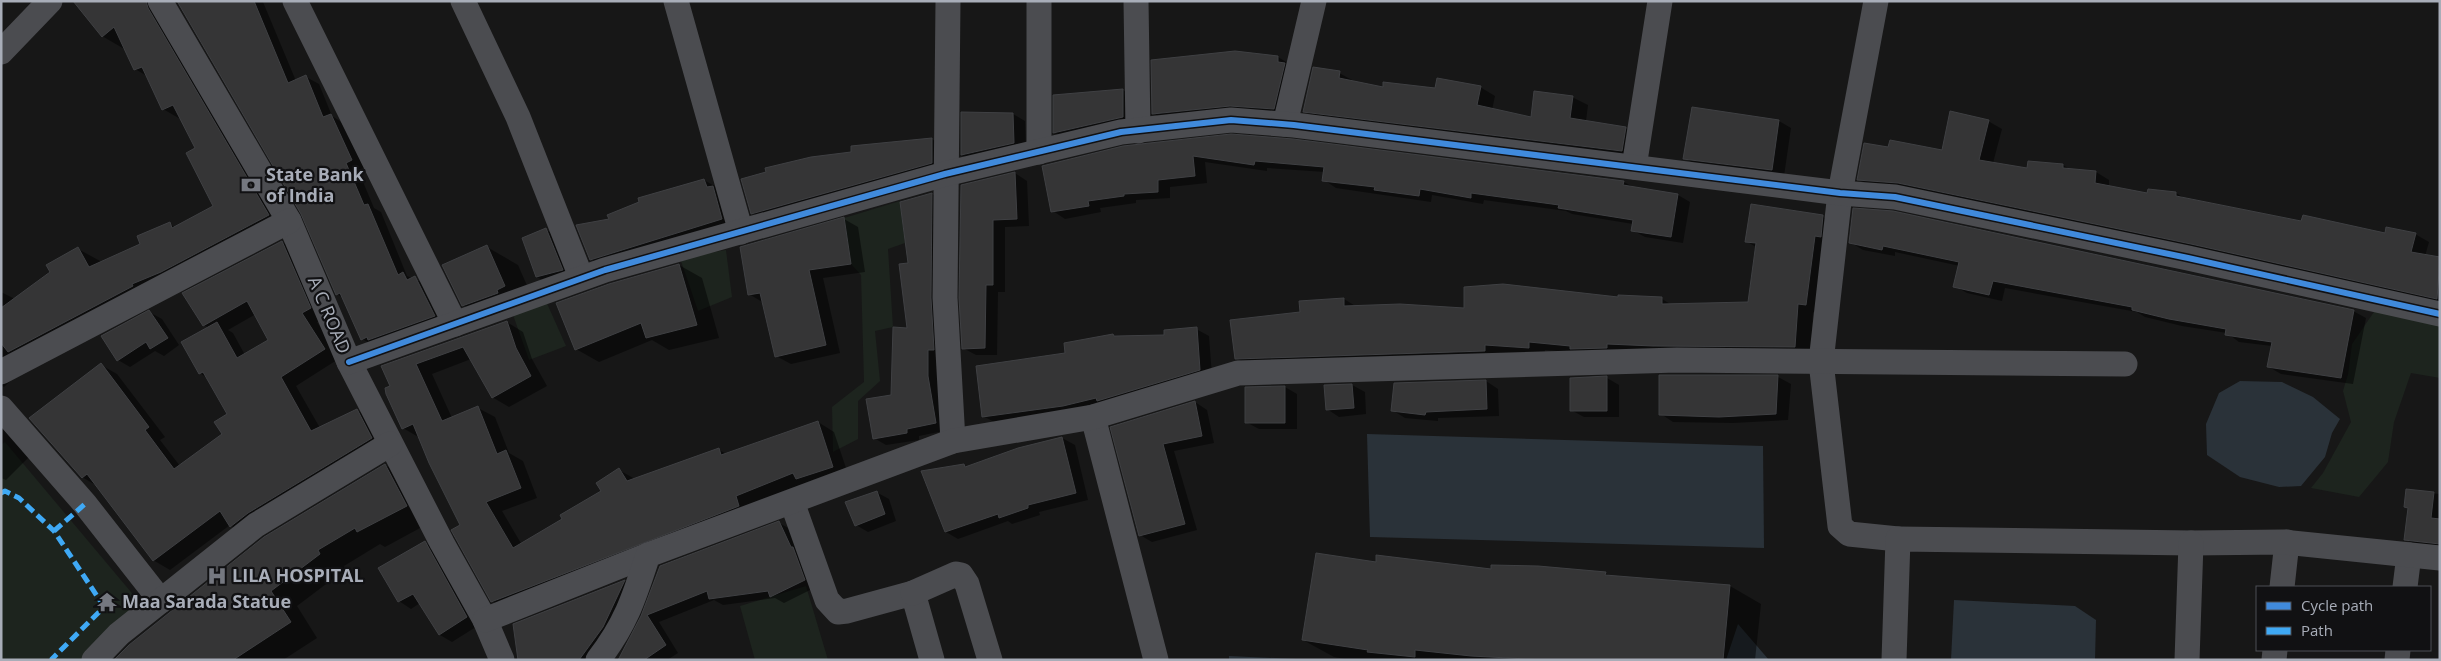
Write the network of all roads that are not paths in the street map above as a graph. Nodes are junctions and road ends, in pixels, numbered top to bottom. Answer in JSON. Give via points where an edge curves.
{"nodes":[{"id":1,"x":50,"y":1,"type":"edge"},
{"id":2,"x":160,"y":1,"type":"edge"},
{"id":3,"x":295,"y":1,"type":"edge"},
{"id":4,"x":463,"y":1,"type":"edge"},
{"id":5,"x":676,"y":1,"type":"edge"},
{"id":6,"x":948,"y":1,"type":"edge"},
{"id":7,"x":1039,"y":1,"type":"edge"},
{"id":8,"x":1136,"y":1,"type":"edge"},
{"id":9,"x":1314,"y":1,"type":"edge"},
{"id":10,"x":1660,"y":1,"type":"edge"},
{"id":11,"x":1876,"y":1,"type":"edge"},
{"id":12,"x":1,"y":52,"type":"edge"},
{"id":13,"x":1285,"y":124,"type":"junction"},
{"id":14,"x":1138,"y":130,"type":"junction"},
{"id":15,"x":1039,"y":152,"type":"junction"},
{"id":16,"x":1634,"y":168,"type":"junction"},
{"id":17,"x":945,"y":174,"type":"junction"},
{"id":18,"x":1840,"y":193,"type":"junction"},
{"id":19,"x":289,"y":220,"type":"junction"},
{"id":20,"x":741,"y":232,"type":"junction"},
{"id":21,"x":581,"y":278,"type":"junction"},
{"id":22,"x":2440,"y":314,"type":"edge"},
{"id":23,"x":455,"y":324,"type":"junction"},
{"id":24,"x":349,"y":362,"type":"junction"},
{"id":25,"x":1821,"y":362,"type":"junction"},
{"id":26,"x":2125,"y":364,"type":"dead end"},
{"id":27,"x":1,"y":372,"type":"edge"},
{"id":28,"x":1,"y":408,"type":"edge"},
{"id":29,"x":1093,"y":417,"type":"junction"},
{"id":30,"x":954,"y":441,"type":"junction"},
{"id":31,"x":390,"y":444,"type":"junction"},
{"id":32,"x":792,"y":502,"type":"junction"},
{"id":33,"x":1898,"y":539,"type":"junction"},
{"id":34,"x":2287,"y":542,"type":"junction"},
{"id":35,"x":2191,"y":543,"type":"junction"},
{"id":36,"x":648,"y":555,"type":"junction"},
{"id":37,"x":2409,"y":555,"type":"junction"},
{"id":38,"x":2440,"y":558,"type":"edge"},
{"id":39,"x":2282,"y":586,"type":"edge"},
{"id":40,"x":2405,"y":586,"type":"edge"},
{"id":41,"x":913,"y":593,"type":"junction"},
{"id":42,"x":161,"y":601,"type":"junction"},
{"id":43,"x":485,"y":620,"type":"junction"},
{"id":44,"x":94,"y":660,"type":"edge"},
{"id":45,"x":502,"y":660,"type":"edge"},
{"id":46,"x":598,"y":660,"type":"edge"},
{"id":47,"x":932,"y":660,"type":"edge"},
{"id":48,"x":990,"y":660,"type":"edge"},
{"id":49,"x":1156,"y":660,"type":"edge"},
{"id":50,"x":1894,"y":660,"type":"edge"},
{"id":51,"x":2187,"y":660,"type":"edge"}],
"edges":[{"from":1,"to":12,"type":"street"},
{"from":2,"to":19,"type":"street","name":"A C ROAD"},
{"from":3,"to":23,"type":"street"},
{"from":4,"to":21,"type":"street","via":[[518,117]]},
{"from":5,"to":20,"type":"street"},
{"from":6,"to":17,"type":"street"},
{"from":7,"to":15,"type":"street"},
{"from":8,"to":14,"type":"street"},
{"from":9,"to":13,"type":"street"},
{"from":10,"to":16,"type":"street"},
{"from":11,"to":18,"type":"street"},
{"from":13,"to":14,"type":"street","via":[[1231,120]]},
{"from":13,"to":16,"type":"street"},
{"from":14,"to":15,"type":"street"},
{"from":15,"to":17,"type":"street"},
{"from":16,"to":18,"type":"street"},
{"from":17,"to":20,"type":"street"},
{"from":17,"to":30,"type":"street","via":[[945,298]]},
{"from":18,"to":22,"type":"street","via":[[1895,197]]},
{"from":18,"to":25,"type":"street"},
{"from":19,"to":24,"type":"street","name":"A C ROAD"},
{"from":19,"to":27,"type":"street"},
{"from":20,"to":21,"type":"street"},
{"from":21,"to":23,"type":"street"},
{"from":23,"to":24,"type":"street"},
{"from":24,"to":31,"type":"street","name":"A C ROAD"},
{"from":25,"to":26,"type":"street"},
{"from":25,"to":29,"type":"street","via":[[1677,360],[1238,373]]},
{"from":25,"to":33,"type":"street","via":[[1840,526],[1849,534]]},
{"from":28,"to":42,"type":"street","via":[[86,504]]},
{"from":29,"to":30,"type":"street"},
{"from":29,"to":49,"type":"street"},
{"from":30,"to":32,"type":"street"},
{"from":31,"to":42,"type":"street","via":[[256,525]]},
{"from":31,"to":43,"type":"street","name":"A C ROAD"},
{"from":32,"to":36,"type":"street"},
{"from":32,"to":41,"type":"street","via":[[827,600],[838,612]]},
{"from":33,"to":35,"type":"street"},
{"from":33,"to":50,"type":"street"},
{"from":34,"to":35,"type":"street"},
{"from":34,"to":37,"type":"street"},
{"from":34,"to":39,"type":"street"},
{"from":35,"to":51,"type":"street"},
{"from":36,"to":43,"type":"street"},
{"from":36,"to":46,"type":"street","via":[[631,606],[617,635]]},
{"from":37,"to":38,"type":"street"},
{"from":37,"to":40,"type":"street"},
{"from":41,"to":47,"type":"street"},
{"from":41,"to":48,"type":"street","via":[[956,574],[961,575],[967,584]]},
{"from":42,"to":44,"type":"street","via":[[119,634]]},
{"from":43,"to":45,"type":"street","name":"A C ROAD"}]}
